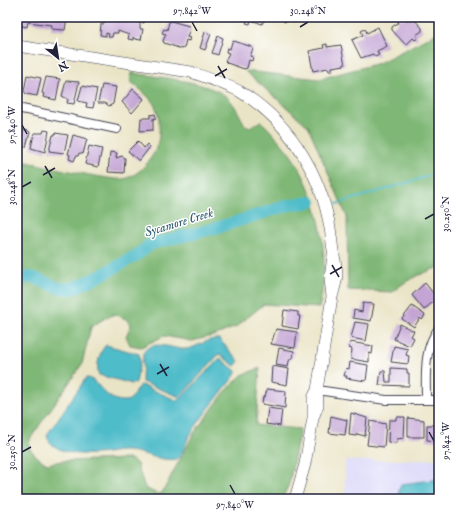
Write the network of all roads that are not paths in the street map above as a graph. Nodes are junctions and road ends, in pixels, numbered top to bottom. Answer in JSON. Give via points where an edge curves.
{"nodes":[{"id":1,"x":17,"y":46,"type":"edge"},
{"id":2,"x":17,"y":108,"type":"edge"},
{"id":3,"x":117,"y":129,"type":"dead end"},
{"id":4,"x":439,"y":328,"type":"edge"},
{"id":5,"x":317,"y":390,"type":"junction"},
{"id":6,"x":426,"y":400,"type":"junction"},
{"id":7,"x":439,"y":400,"type":"edge"},
{"id":8,"x":295,"y":499,"type":"edge"}],
"edges":[{"from":1,"to":5,"type":"street","via":[[191,72],[216,80],[248,97],[282,127],[306,160],[324,201],[330,226],[333,255],[332,297]]},
{"from":2,"to":3,"type":"street"},
{"from":4,"to":6,"type":"street","via":[[430,343],[426,359]]},
{"from":5,"to":6,"type":"street","via":[[369,398]]},
{"from":5,"to":8,"type":"street","via":[[313,398],[313,418],[305,464]]},
{"from":6,"to":7,"type":"street"}]}
